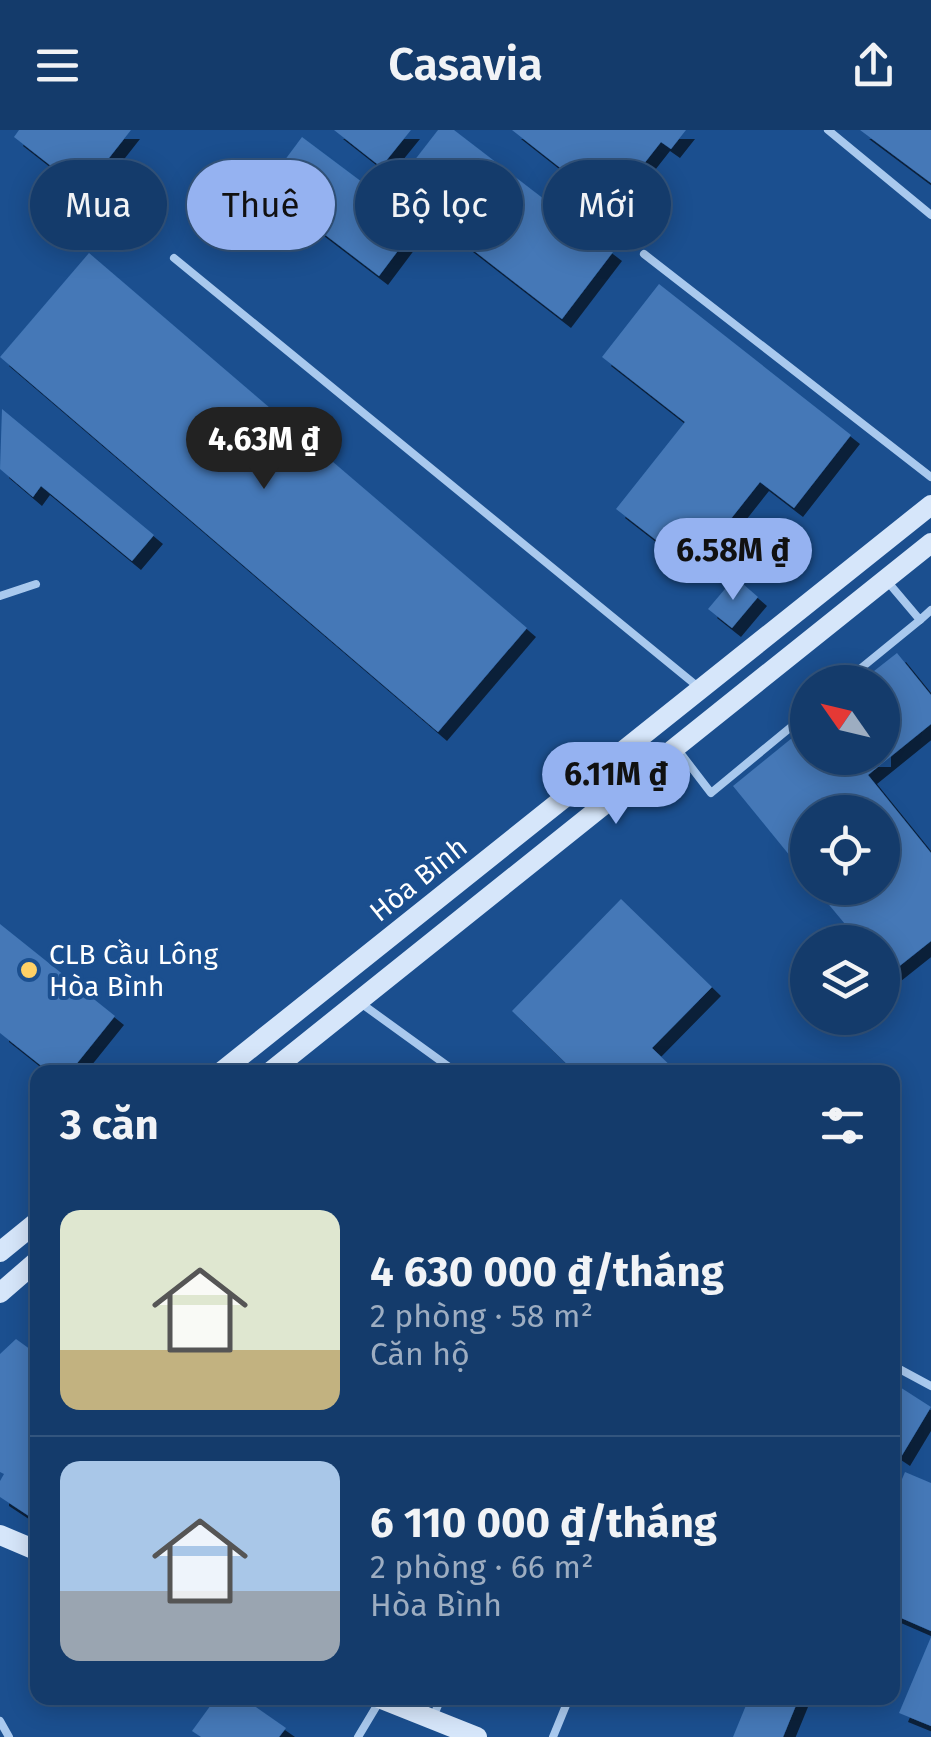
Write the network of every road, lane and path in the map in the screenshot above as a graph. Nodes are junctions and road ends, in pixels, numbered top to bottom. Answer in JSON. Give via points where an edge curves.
{"nodes":[{"id":1,"x":828,"y":130,"type":"edge"},
{"id":2,"x":931,"y":216,"type":"edge"},
{"id":3,"x":644,"y":254,"type":"dead end"},
{"id":4,"x":174,"y":258,"type":"dead end"},
{"id":5,"x":931,"y":477,"type":"edge"},
{"id":6,"x":931,"y":504,"type":"edge"},
{"id":7,"x":931,"y":543,"type":"edge"},
{"id":8,"x":886,"y":579,"type":"junction"},
{"id":9,"x":36,"y":584,"type":"dead end"},
{"id":10,"x":0,"y":596,"type":"edge"},
{"id":11,"x":931,"y":610,"type":"edge"},
{"id":12,"x":920,"y":620,"type":"junction"},
{"id":13,"x":865,"y":665,"type":"edge"},
{"id":14,"x":701,"y":689,"type":"junction"},
{"id":15,"x":658,"y":724,"type":"junction"},
{"id":16,"x":790,"y":728,"type":"edge"},
{"id":17,"x":676,"y":747,"type":"junction"},
{"id":18,"x":358,"y":1001,"type":"junction"},
{"id":19,"x":230,"y":1065,"type":"edge"},
{"id":20,"x":279,"y":1065,"type":"edge"},
{"id":21,"x":446,"y":1065,"type":"edge"},
{"id":22,"x":30,"y":1228,"type":"edge"},
{"id":23,"x":0,"y":1252,"type":"edge"},
{"id":24,"x":30,"y":1267,"type":"edge"},
{"id":25,"x":0,"y":1293,"type":"edge"},
{"id":26,"x":900,"y":1370,"type":"edge"},
{"id":27,"x":931,"y":1386,"type":"edge"},
{"id":28,"x":0,"y":1534,"type":"edge"},
{"id":29,"x":30,"y":1547,"type":"edge"},
{"id":30,"x":376,"y":1705,"type":"edge"},
{"id":31,"x":397,"y":1705,"type":"edge"},
{"id":32,"x":438,"y":1705,"type":"edge"},
{"id":33,"x":566,"y":1705,"type":"edge"},
{"id":34,"x":433,"y":1720,"type":"junction"},
{"id":35,"x":0,"y":1721,"type":"edge"},
{"id":36,"x":9,"y":1737,"type":"edge"},
{"id":37,"x":358,"y":1737,"type":"edge"},
{"id":38,"x":477,"y":1737,"type":"edge"},
{"id":39,"x":553,"y":1737,"type":"edge"}],
"edges":[{"from":1,"to":2,"type":"lane"},
{"from":3,"to":5,"type":"lane"},
{"from":4,"to":14,"type":"lane"},
{"from":6,"to":14,"type":"main road","name":"Hòa Bình"},
{"from":7,"to":8,"type":"main road","name":"Hòa Bình"},
{"from":8,"to":12,"type":"lane"},
{"from":8,"to":17,"type":"main road","name":"Hòa Bình"},
{"from":9,"to":10,"type":"lane"},
{"from":11,"to":12,"type":"lane"},
{"from":12,"to":13,"type":"lane"},
{"from":14,"to":15,"type":"main road","name":"Hòa Bình"},
{"from":15,"to":17,"type":"main road"},
{"from":15,"to":19,"type":"main road","name":"Hòa Bình"},
{"from":16,"to":17,"type":"lane","via":[[711,793]]},
{"from":17,"to":18,"type":"main road","name":"Hòa Bình"},
{"from":18,"to":20,"type":"main road","name":"Hòa Bình"},
{"from":18,"to":21,"type":"lane"},
{"from":22,"to":23,"type":"main road"},
{"from":24,"to":25,"type":"main road"},
{"from":26,"to":27,"type":"lane"},
{"from":28,"to":29,"type":"main road"},
{"from":30,"to":37,"type":"lane"},
{"from":31,"to":34,"type":"main road"},
{"from":32,"to":34,"type":"lane"},
{"from":33,"to":39,"type":"lane"},
{"from":34,"to":38,"type":"main road"},
{"from":35,"to":36,"type":"lane"}]}
